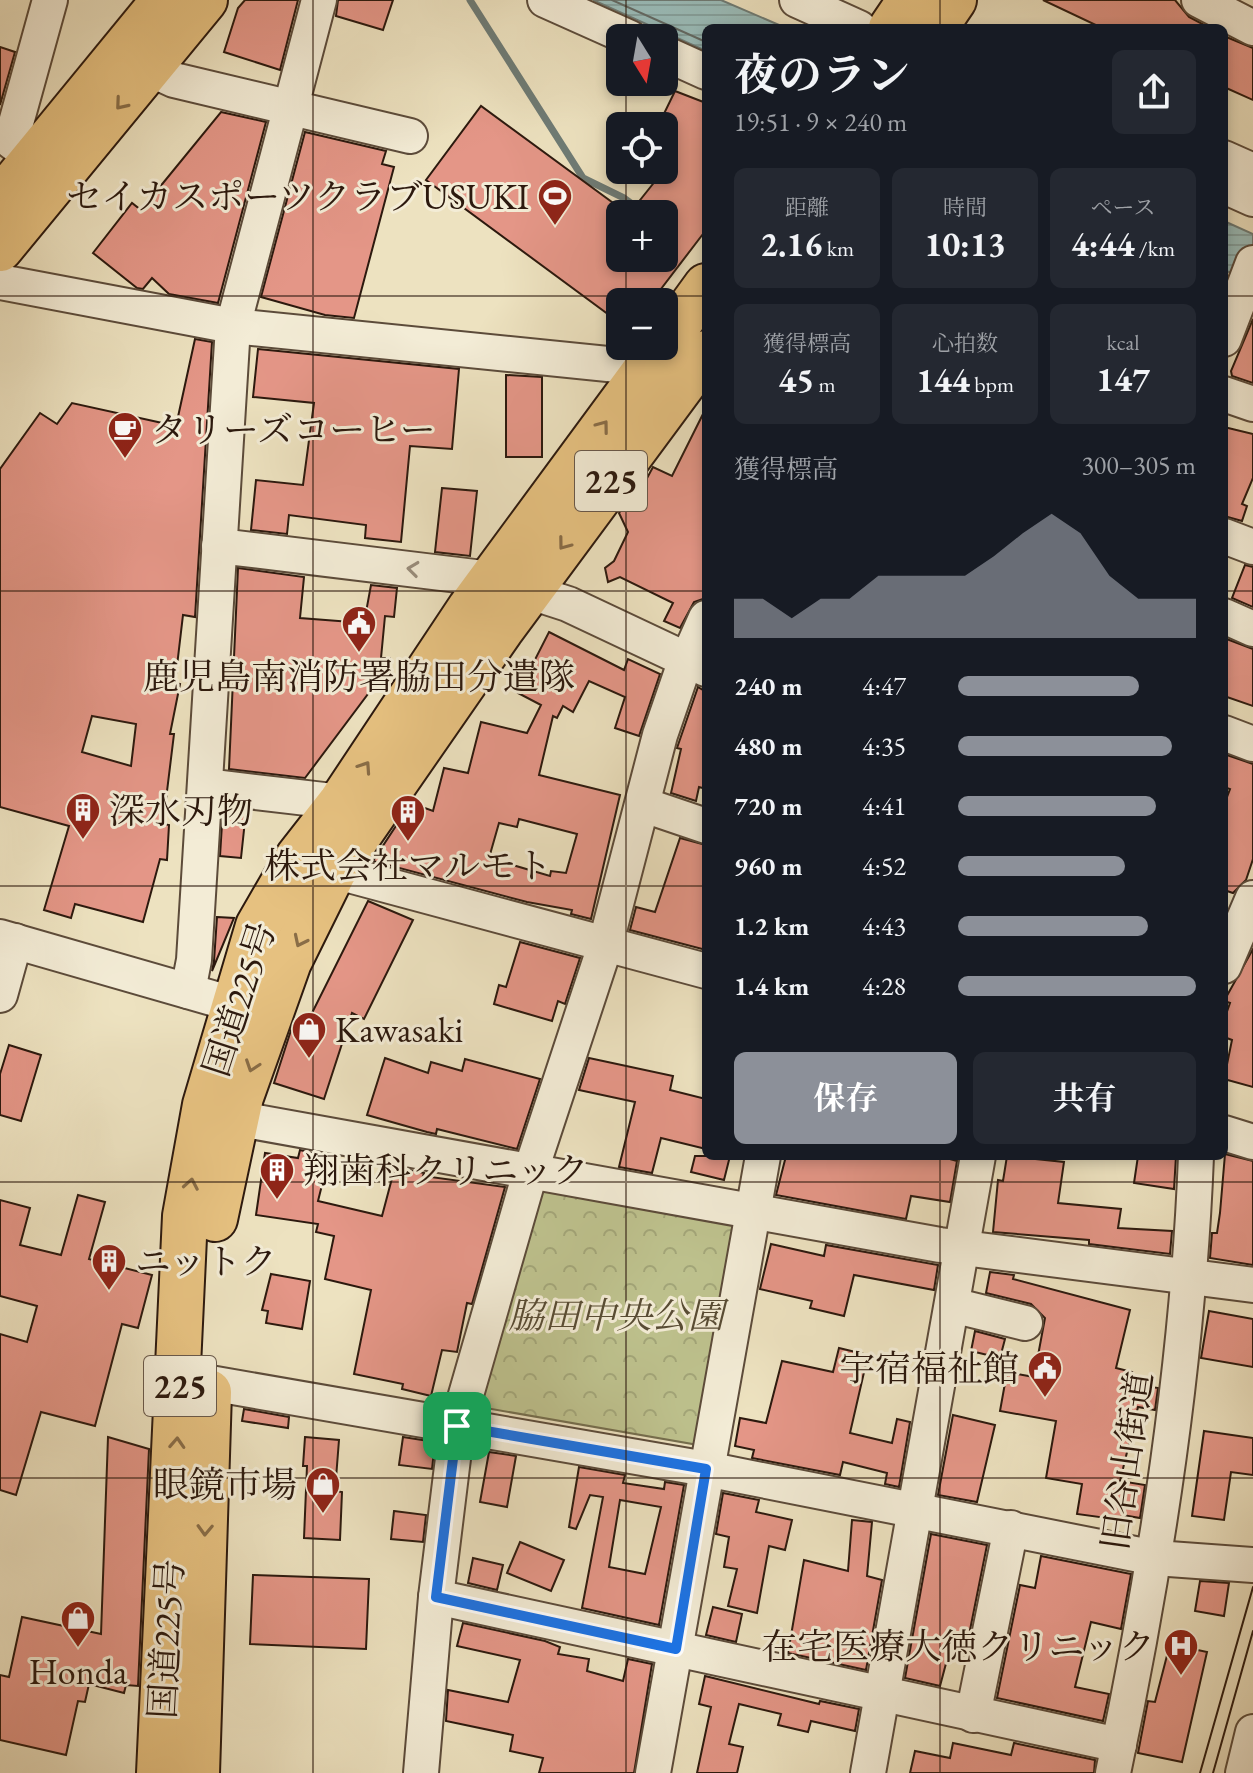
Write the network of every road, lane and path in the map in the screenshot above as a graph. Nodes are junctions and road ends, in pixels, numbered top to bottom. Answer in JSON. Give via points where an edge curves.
{"nodes":[{"id":1,"x":50,"y":0,"type":"edge"},
{"id":2,"x":164,"y":0,"type":"edge"},
{"id":3,"x":205,"y":0,"type":"edge"},
{"id":4,"x":319,"y":0,"type":"edge"},
{"id":5,"x":545,"y":0,"type":"edge"},
{"id":6,"x":797,"y":0,"type":"edge"},
{"id":7,"x":910,"y":0,"type":"edge"},
{"id":8,"x":954,"y":0,"type":"edge"},
{"id":9,"x":1199,"y":0,"type":"edge"},
{"id":10,"x":850,"y":24,"type":"edge"},
{"id":11,"x":894,"y":24,"type":"edge"},
{"id":12,"x":938,"y":24,"type":"edge"},
{"id":13,"x":606,"y":27,"type":"edge"},
{"id":14,"x":1253,"y":28,"type":"edge"},
{"id":15,"x":678,"y":59,"type":"edge"},
{"id":16,"x":150,"y":69,"type":"junction"},
{"id":17,"x":702,"y":70,"type":"edge"},
{"id":18,"x":290,"y":107,"type":"junction"},
{"id":19,"x":410,"y":136,"type":"dead end"},
{"id":20,"x":33,"y":158,"type":"junction"},
{"id":21,"x":1228,"y":160,"type":"edge"},
{"id":22,"x":1253,"y":171,"type":"edge"},
{"id":23,"x":1228,"y":188,"type":"edge"},
{"id":24,"x":1253,"y":199,"type":"edge"},
{"id":25,"x":0,"y":200,"type":"edge"},
{"id":26,"x":0,"y":249,"type":"edge"},
{"id":27,"x":0,"y":282,"type":"edge"},
{"id":28,"x":1243,"y":287,"type":"edge"},
{"id":29,"x":702,"y":297,"type":"edge"},
{"id":30,"x":233,"y":326,"type":"junction"},
{"id":31,"x":1228,"y":328,"type":"edge"},
{"id":32,"x":679,"y":362,"type":"edge"},
{"id":33,"x":1228,"y":395,"type":"edge"},
{"id":34,"x":1253,"y":404,"type":"edge"},
{"id":35,"x":1228,"y":538,"type":"edge"},
{"id":36,"x":219,"y":546,"type":"junction"},
{"id":37,"x":1253,"y":547,"type":"edge"},
{"id":38,"x":510,"y":585,"type":"junction"},
{"id":39,"x":1228,"y":618,"type":"edge"},
{"id":40,"x":1253,"y":629,"type":"edge"},
{"id":41,"x":702,"y":636,"type":"edge"},
{"id":42,"x":696,"y":664,"type":"edge"},
{"id":43,"x":1228,"y":735,"type":"edge"},
{"id":44,"x":1253,"y":744,"type":"edge"},
{"id":45,"x":205,"y":786,"type":"junction"},
{"id":46,"x":341,"y":802,"type":"junction"},
{"id":47,"x":644,"y":805,"type":"junction"},
{"id":48,"x":702,"y":825,"type":"edge"},
{"id":49,"x":334,"y":871,"type":"junction"},
{"id":50,"x":1243,"y":915,"type":"edge"},
{"id":51,"x":8,"y":939,"type":"edge"},
{"id":52,"x":605,"y":946,"type":"junction"},
{"id":53,"x":1228,"y":955,"type":"edge"},
{"id":54,"x":702,"y":970,"type":"edge"},
{"id":55,"x":188,"y":991,"type":"junction"},
{"id":56,"x":0,"y":995,"type":"edge"},
{"id":57,"x":251,"y":1009,"type":"junction"},
{"id":58,"x":234,"y":1118,"type":"junction"},
{"id":59,"x":1228,"y":1134,"type":"edge"},
{"id":60,"x":1253,"y":1142,"type":"edge"},
{"id":61,"x":762,"y":1160,"type":"edge"},
{"id":62,"x":977,"y":1160,"type":"edge"},
{"id":63,"x":1196,"y":1160,"type":"edge"},
{"id":64,"x":530,"y":1173,"type":"junction"},
{"id":65,"x":752,"y":1212,"type":"junction"},
{"id":66,"x":962,"y":1248,"type":"junction"},
{"id":67,"x":1192,"y":1278,"type":"junction"},
{"id":68,"x":1253,"y":1285,"type":"edge"},
{"id":69,"x":952,"y":1305,"type":"junction"},
{"id":70,"x":1025,"y":1323,"type":"dead end"},
{"id":71,"x":210,"y":1383,"type":"junction"},
{"id":72,"x":457,"y":1426,"type":"junction"},
{"id":73,"x":706,"y":1469,"type":"junction"},
{"id":74,"x":916,"y":1509,"type":"junction"},
{"id":75,"x":1011,"y":1528,"type":"junction"},
{"id":76,"x":1155,"y":1558,"type":"junction"},
{"id":77,"x":1253,"y":1565,"type":"edge"},
{"id":78,"x":436,"y":1597,"type":"junction"},
{"id":79,"x":676,"y":1649,"type":"junction"},
{"id":80,"x":882,"y":1696,"type":"junction"},
{"id":81,"x":973,"y":1715,"type":"junction"},
{"id":82,"x":1253,"y":1732,"type":"edge"},
{"id":83,"x":1116,"y":1759,"type":"edge"},
{"id":84,"x":159,"y":1773,"type":"edge"},
{"id":85,"x":197,"y":1773,"type":"edge"},
{"id":86,"x":421,"y":1773,"type":"edge"},
{"id":87,"x":653,"y":1773,"type":"edge"},
{"id":88,"x":868,"y":1773,"type":"edge"},
{"id":89,"x":1243,"y":1773,"type":"edge"}],
"edges":[{"from":1,"to":20,"type":"street","via":[[11,141]]},
{"from":2,"to":20,"type":"main road"},
{"from":3,"to":16,"type":"main road"},
{"from":4,"to":18,"type":"street"},
{"from":5,"to":13,"type":"street"},
{"from":6,"to":10,"type":"street"},
{"from":7,"to":11,"type":"main road"},
{"from":8,"to":12,"type":"main road"},
{"from":9,"to":14,"type":"street"},
{"from":15,"to":17,"type":"street"},
{"from":16,"to":18,"type":"street","via":[[174,80]]},
{"from":16,"to":26,"type":"main road","one_way":true},
{"from":18,"to":19,"type":"street"},
{"from":18,"to":30,"type":"street"},
{"from":20,"to":25,"type":"main road"},
{"from":21,"to":22,"type":"street"},
{"from":23,"to":24,"type":"street"},
{"from":27,"to":30,"type":"street"},
{"from":28,"to":31,"type":"street"},
{"from":29,"to":32,"type":"main road","name":"国道225号","number":"225"},
{"from":30,"to":32,"type":"street"},
{"from":30,"to":36,"type":"street"},
{"from":32,"to":38,"type":"main road","name":"国道225号","number":"225"},
{"from":33,"to":34,"type":"street"},
{"from":35,"to":37,"type":"street"},
{"from":38,"to":36,"type":"street","one_way":true},
{"from":36,"to":45,"type":"street"},
{"from":38,"to":42,"type":"street","via":[[568,604]]},
{"from":46,"to":38,"type":"main road","name":"国道225号","number":"225","one_way":true},
{"from":38,"to":49,"type":"main road","name":"国道225号","number":"225"},
{"from":39,"to":40,"type":"street"},
{"from":41,"to":42,"type":"street"},
{"from":42,"to":47,"type":"street","via":[[660,735]]},
{"from":43,"to":44,"type":"street"},
{"from":45,"to":46,"type":"street"},
{"from":45,"to":55,"type":"street"},
{"from":46,"to":57,"type":"main road","name":"国道225号","number":"225","via":[[298,857],[258,926]]},
{"from":47,"to":48,"type":"street"},
{"from":47,"to":52,"type":"street"},
{"from":49,"to":52,"type":"street"},
{"from":49,"to":57,"type":"main road","name":"国道225号","number":"225","one_way":true,"via":[[289,962]]},
{"from":50,"to":53,"type":"street"},
{"from":51,"to":55,"type":"street"},
{"from":51,"to":56,"type":"street"},
{"from":52,"to":54,"type":"street"},
{"from":52,"to":64,"type":"street"},
{"from":55,"to":57,"type":"street"},
{"from":57,"to":58,"type":"main road","name":"国道225号","number":"225","one_way":true},
{"from":84,"to":57,"type":"main road","name":"国道225号","number":"225","one_way":true,"via":[[185,1216],[205,1105]]},
{"from":58,"to":64,"type":"street"},
{"from":58,"to":71,"type":"main road","name":"国道225号","number":"225","via":[[214,1222]]},
{"from":59,"to":60,"type":"street"},
{"from":61,"to":65,"type":"street"},
{"from":62,"to":66,"type":"street"},
{"from":63,"to":67,"type":"street","name":"旧谷山街道"},
{"from":64,"to":65,"type":"street"},
{"from":64,"to":72,"type":"street"},
{"from":65,"to":66,"type":"street"},
{"from":65,"to":73,"type":"street"},
{"from":66,"to":67,"type":"street"},
{"from":66,"to":69,"type":"street"},
{"from":67,"to":68,"type":"street"},
{"from":67,"to":76,"type":"street","name":"旧谷山街道"},
{"from":69,"to":70,"type":"street"},
{"from":69,"to":74,"type":"street"},
{"from":71,"to":72,"type":"street"},
{"from":71,"to":85,"type":"main road","name":"国道225号","number":"225","one_way":true},
{"from":72,"to":73,"type":"street"},
{"from":72,"to":78,"type":"street"},
{"from":73,"to":74,"type":"street"},
{"from":73,"to":79,"type":"street"},
{"from":74,"to":75,"type":"street"},
{"from":74,"to":80,"type":"street"},
{"from":75,"to":76,"type":"street"},
{"from":75,"to":81,"type":"street"},
{"from":76,"to":77,"type":"street"},
{"from":76,"to":83,"type":"street","name":"旧谷山街道"},
{"from":78,"to":79,"type":"street"},
{"from":78,"to":86,"type":"street"},
{"from":79,"to":80,"type":"street"},
{"from":79,"to":87,"type":"street"},
{"from":80,"to":81,"type":"street"},
{"from":80,"to":88,"type":"street"},
{"from":81,"to":83,"type":"street"},
{"from":82,"to":89,"type":"street"}]}
